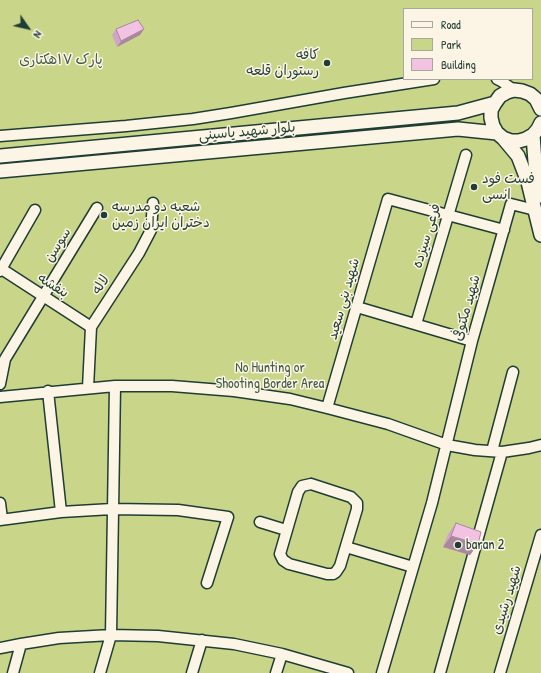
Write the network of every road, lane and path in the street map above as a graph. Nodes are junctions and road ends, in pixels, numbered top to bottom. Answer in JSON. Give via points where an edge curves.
{"nodes":[{"id":1,"x":428,"y":80,"type":"edge"},
{"id":2,"x":500,"y":80,"type":"edge"},
{"id":3,"x":514,"y":90,"type":"junction"},
{"id":4,"x":494,"y":102,"type":"junction"},
{"id":5,"x":539,"y":102,"type":"edge"},
{"id":6,"x":500,"y":135,"type":"junction"},
{"id":7,"x":0,"y":136,"type":"edge"},
{"id":8,"x":538,"y":136,"type":"edge"},
{"id":9,"x":0,"y":156,"type":"edge"},
{"id":10,"x":466,"y":156,"type":"dead end"},
{"id":11,"x":0,"y":171,"type":"edge"},
{"id":12,"x":153,"y":203,"type":"dead end"},
{"id":13,"x":538,"y":205,"type":"edge"},
{"id":14,"x":97,"y":208,"type":"dead end"},
{"id":15,"x":35,"y":210,"type":"dead end"},
{"id":16,"x":448,"y":215,"type":"junction"},
{"id":17,"x":504,"y":230,"type":"junction"},
{"id":18,"x":541,"y":235,"type":"edge"},
{"id":19,"x":0,"y":269,"type":"edge"},
{"id":20,"x":43,"y":296,"type":"junction"},
{"id":21,"x":357,"y":307,"type":"junction"},
{"id":22,"x":416,"y":324,"type":"junction"},
{"id":23,"x":91,"y":326,"type":"junction"},
{"id":24,"x":472,"y":340,"type":"junction"},
{"id":25,"x":513,"y":372,"type":"dead end"},
{"id":26,"x":0,"y":384,"type":"edge"},
{"id":27,"x":115,"y":386,"type":"junction"},
{"id":28,"x":88,"y":388,"type":"junction"},
{"id":29,"x":48,"y":391,"type":"junction"},
{"id":30,"x":0,"y":397,"type":"edge"},
{"id":31,"x":327,"y":408,"type":"junction"},
{"id":32,"x":447,"y":445,"type":"junction"},
{"id":33,"x":541,"y":445,"type":"edge"},
{"id":34,"x":497,"y":452,"type":"junction"},
{"id":35,"x":0,"y":503,"type":"edge"},
{"id":36,"x":112,"y":509,"type":"junction"},
{"id":37,"x":61,"y":512,"type":"junction"},
{"id":38,"x":1,"y":520,"type":"edge"},
{"id":39,"x":260,"y":522,"type":"dead end"},
{"id":40,"x":286,"y":530,"type":"junction"},
{"id":41,"x":541,"y":536,"type":"edge"},
{"id":42,"x":346,"y":547,"type":"junction"},
{"id":43,"x":413,"y":567,"type":"junction"},
{"id":44,"x":207,"y":583,"type":"dead end"},
{"id":45,"x":111,"y":635,"type":"junction"},
{"id":46,"x":202,"y":640,"type":"junction"},
{"id":47,"x":22,"y":644,"type":"junction"},
{"id":48,"x":0,"y":648,"type":"edge"},
{"id":49,"x":282,"y":654,"type":"junction"},
{"id":50,"x":13,"y":673,"type":"edge"},
{"id":51,"x":100,"y":673,"type":"edge"},
{"id":52,"x":192,"y":673,"type":"edge"},
{"id":53,"x":276,"y":673,"type":"edge"},
{"id":54,"x":348,"y":673,"type":"edge"},
{"id":55,"x":382,"y":673,"type":"edge"},
{"id":56,"x":440,"y":673,"type":"edge"},
{"id":57,"x":500,"y":673,"type":"edge"}],
"edges":[{"from":1,"to":7,"type":"street","via":[[193,119]]},
{"from":2,"to":3,"type":"street"},
{"from":3,"to":4,"type":"main road","name":"بلوار شهید یاسینی","via":[[506,92]]},
{"from":3,"to":5,"type":"main road","via":[[530,94]]},
{"from":4,"to":6,"type":"main road","via":[[491,118]]},
{"from":4,"to":9,"type":"main road","name":"بلوار شهید یاسینی","via":[[458,113]]},
{"from":6,"to":8,"type":"main road","name":"بلوار شهید یاسینی","via":[[519,142]]},
{"from":6,"to":11,"type":"main road","name":"بلوار شهید یاسینی","via":[[458,129]]},
{"from":6,"to":13,"type":"main road","via":[[518,156]]},
{"from":8,"to":13,"type":"main road"},
{"from":10,"to":16,"type":"street","name":"فرعی سیزده"},
{"from":12,"to":23,"type":"street","name":"لاله","via":[[151,230],[139,253]]},
{"from":13,"to":17,"type":"street","name":"شهید مکتوفی","via":[[511,204]]},
{"from":13,"to":18,"type":"main road"},
{"from":14,"to":20,"type":"street","name":"سوسن"},
{"from":15,"to":19,"type":"street"},
{"from":16,"to":17,"type":"street"},
{"from":16,"to":21,"type":"street","name":"شهید بنی سعید","via":[[388,199]]},
{"from":16,"to":22,"type":"street","name":"فرعی سیزده"},
{"from":17,"to":24,"type":"street","name":"شهید مکتوفی"},
{"from":19,"to":20,"type":"street","name":"بنفشه"},
{"from":20,"to":23,"type":"street","name":"بنفشه"},
{"from":20,"to":26,"type":"street","name":"سوسن","via":[[5,360]]},
{"from":21,"to":22,"type":"street"},
{"from":21,"to":31,"type":"street","name":"شهید بنی سعید"},
{"from":22,"to":24,"type":"street"},
{"from":23,"to":28,"type":"street"},
{"from":24,"to":32,"type":"street","name":"شهید مکتوفی"},
{"from":25,"to":34,"type":"street"},
{"from":27,"to":28,"type":"street"},
{"from":27,"to":31,"type":"street","via":[[172,386],[234,391],[290,399]]},
{"from":27,"to":36,"type":"street"},
{"from":28,"to":29,"type":"street"},
{"from":29,"to":30,"type":"street"},
{"from":29,"to":37,"type":"street"},
{"from":31,"to":32,"type":"street","via":[[388,424]]},
{"from":32,"to":34,"type":"street"},
{"from":32,"to":43,"type":"street","name":"شهید مکتوفی"},
{"from":33,"to":34,"type":"street"},
{"from":34,"to":56,"type":"street"},
{"from":35,"to":38,"type":"street"},
{"from":36,"to":37,"type":"street"},
{"from":36,"to":44,"type":"street","via":[[178,510],[228,517]]},
{"from":36,"to":45,"type":"street"},
{"from":37,"to":38,"type":"street"},
{"from":39,"to":40,"type":"street"},
{"from":40,"to":42,"type":"street","via":[[280,554],[289,564],[333,574],[338,570]]},
{"from":40,"to":42,"type":"street","via":[[300,489],[311,484],[356,501],[357,509]]},
{"from":41,"to":57,"type":"street","name":"شهید رشیدی"},
{"from":42,"to":43,"type":"street"},
{"from":43,"to":55,"type":"street","name":"شهید مکتوفی"},
{"from":45,"to":46,"type":"street"},
{"from":45,"to":47,"type":"street","via":[[59,638]]},
{"from":45,"to":51,"type":"street"},
{"from":46,"to":49,"type":"street"},
{"from":46,"to":52,"type":"street"},
{"from":47,"to":48,"type":"street"},
{"from":47,"to":50,"type":"street"},
{"from":49,"to":53,"type":"street"},
{"from":49,"to":54,"type":"street"}]}
